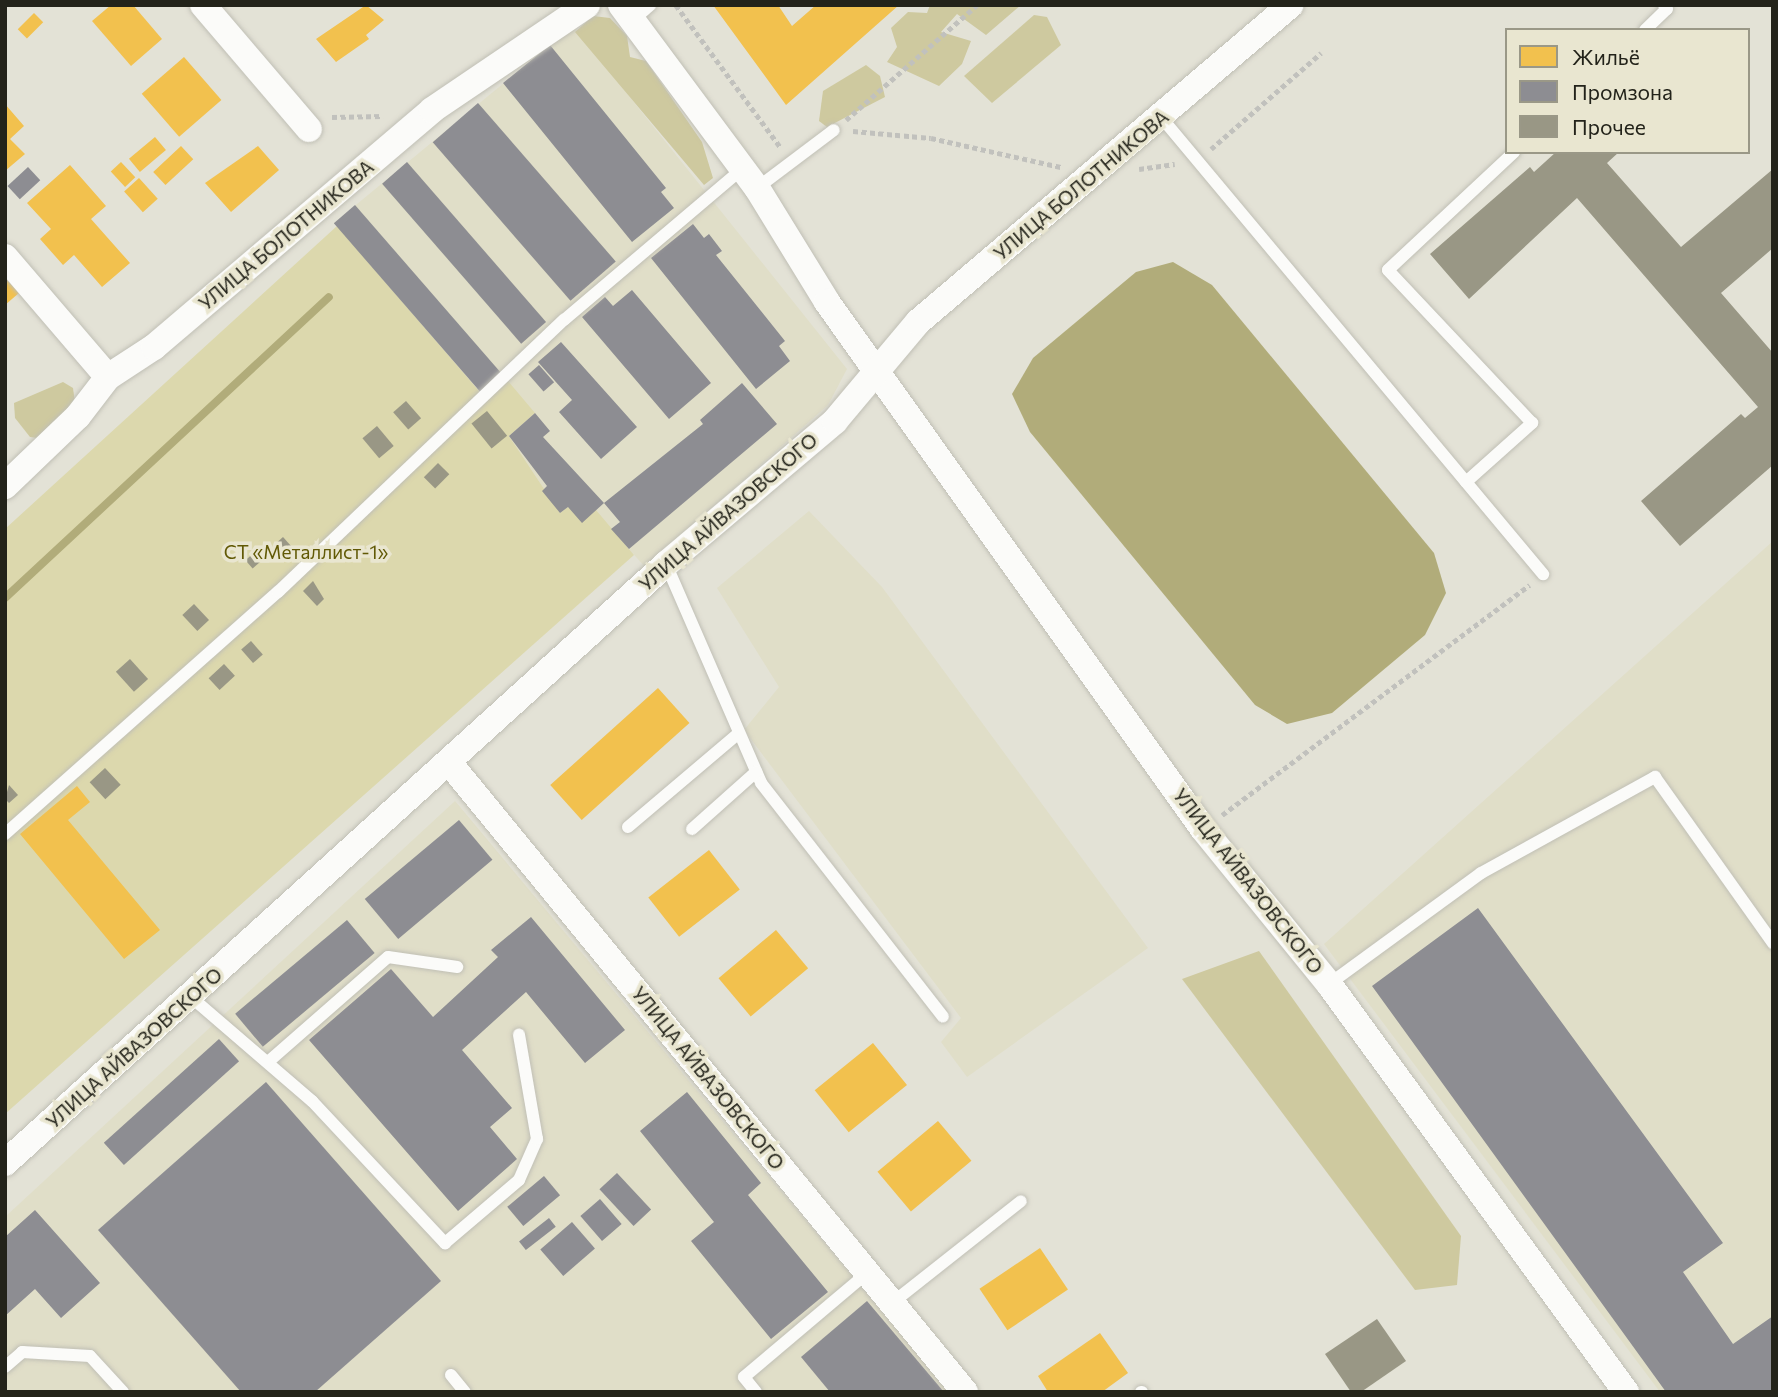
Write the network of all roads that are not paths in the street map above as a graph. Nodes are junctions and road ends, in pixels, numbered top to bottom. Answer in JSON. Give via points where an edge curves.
{"nodes":[{"id":1,"x":203,"y":5,"type":"edge"},
{"id":2,"x":587,"y":5,"type":"edge"},
{"id":3,"x":1290,"y":5,"type":"edge"},
{"id":4,"x":1664,"y":5,"type":"edge"},
{"id":5,"x":635,"y":10,"type":"edge"},
{"id":6,"x":1647,"y":28,"type":"edge"},
{"id":7,"x":1161,"y":117,"type":"junction"},
{"id":8,"x":303,"y":122,"type":"road end"},
{"id":9,"x":834,"y":130,"type":"road end"},
{"id":10,"x":1512,"y":154,"type":"edge"},
{"id":11,"x":750,"y":178,"type":"junction"},
{"id":12,"x":5,"y":257,"type":"edge"},
{"id":13,"x":875,"y":368,"type":"junction"},
{"id":14,"x":108,"y":377,"type":"junction"},
{"id":15,"x":1466,"y":482,"type":"junction"},
{"id":16,"x":5,"y":486,"type":"edge"},
{"id":17,"x":666,"y":564,"type":"junction"},
{"id":18,"x":1543,"y":574,"type":"road end"},
{"id":19,"x":739,"y":733,"type":"junction"},
{"id":20,"x":451,"y":765,"type":"junction"},
{"id":21,"x":756,"y":772,"type":"junction"},
{"id":22,"x":628,"y":827,"type":"dead end"},
{"id":23,"x":692,"y":828,"type":"dead end"},
{"id":24,"x":5,"y":834,"type":"edge"},
{"id":25,"x":1773,"y":943,"type":"edge"},
{"id":26,"x":457,"y":967,"type":"dead end"},
{"id":27,"x":1329,"y":984,"type":"junction"},
{"id":28,"x":191,"y":997,"type":"junction"},
{"id":29,"x":943,"y":1017,"type":"dead end"},
{"id":30,"x":519,"y":1035,"type":"dead end"},
{"id":31,"x":268,"y":1062,"type":"junction"},
{"id":32,"x":5,"y":1163,"type":"edge"},
{"id":33,"x":1021,"y":1201,"type":"dead end"},
{"id":34,"x":867,"y":1273,"type":"junction"},
{"id":35,"x":892,"y":1303,"type":"junction"},
{"id":36,"x":5,"y":1367,"type":"edge"},
{"id":37,"x":451,"y":1375,"type":"dead end"},
{"id":38,"x":122,"y":1392,"type":"edge"},
{"id":39,"x":465,"y":1392,"type":"edge"},
{"id":40,"x":756,"y":1392,"type":"edge"},
{"id":41,"x":965,"y":1392,"type":"edge"},
{"id":42,"x":1626,"y":1392,"type":"edge"}],
"edges":[{"from":1,"to":8,"type":"street"},
{"from":2,"to":14,"type":"street","name":"УЛИЦА БОЛОТНИКОВА","via":[[432,110],[154,347]]},
{"from":3,"to":7,"type":"street","name":"УЛИЦА БОЛОТНИКОВА"},
{"from":4,"to":6,"type":"lane","via":[[1667,9]]},
{"from":5,"to":11,"type":"street","name":"УЛИЦА АЙВАЗОВСКОГО"},
{"from":7,"to":13,"type":"street","name":"УЛИЦА БОЛОТНИКОВА","via":[[918,322]]},
{"from":7,"to":15,"type":"lane"},
{"from":9,"to":11,"type":"lane","via":[[791,162]]},
{"from":10,"to":15,"type":"lane","via":[[1388,270],[1532,423]]},
{"from":11,"to":13,"type":"street","name":"УЛИЦА АЙВАЗОВСКОГО"},
{"from":11,"to":24,"type":"lane","via":[[573,311],[278,592]]},
{"from":12,"to":14,"type":"street"},
{"from":13,"to":17,"type":"street","name":"УЛИЦА АЙВАЗОВСКОГО","via":[[835,421]]},
{"from":13,"to":27,"type":"street","name":"УЛИЦА АЙВАЗОВСКОГО","via":[[1203,829]]},
{"from":14,"to":16,"type":"street","name":"УЛИЦА БОЛОТНИКОВА","via":[[78,416]]},
{"from":15,"to":18,"type":"lane"},
{"from":17,"to":19,"type":"lane"},
{"from":17,"to":20,"type":"street","name":"УЛИЦА АЙВАЗОВСКОГО"},
{"from":19,"to":21,"type":"lane"},
{"from":19,"to":22,"type":"lane"},
{"from":20,"to":28,"type":"street","name":"УЛИЦА АЙВАЗОВСКОГО"},
{"from":20,"to":34,"type":"street","name":"УЛИЦА АЙВАЗОВСКОГО"},
{"from":21,"to":23,"type":"lane"},
{"from":21,"to":29,"type":"lane"},
{"from":25,"to":27,"type":"lane","via":[[1655,778],[1481,873]]},
{"from":26,"to":31,"type":"lane","via":[[388,957]]},
{"from":27,"to":42,"type":"street","name":"УЛИЦА АЙВАЗОВСКОГО"},
{"from":28,"to":31,"type":"lane"},
{"from":28,"to":32,"type":"street","name":"УЛИЦА АЙВАЗОВСКОГО"},
{"from":30,"to":31,"type":"lane","via":[[537,1139],[519,1180],[446,1242]]},
{"from":33,"to":35,"type":"lane"},
{"from":34,"to":35,"type":"street","name":"УЛИЦА АЙВАЗОВСКОГО"},
{"from":34,"to":40,"type":"lane","via":[[744,1377]]},
{"from":35,"to":41,"type":"street","name":"УЛИЦА АЙВАЗОВСКОГО"},
{"from":36,"to":38,"type":"lane","via":[[22,1352],[90,1356]]},
{"from":37,"to":39,"type":"lane"}]}
